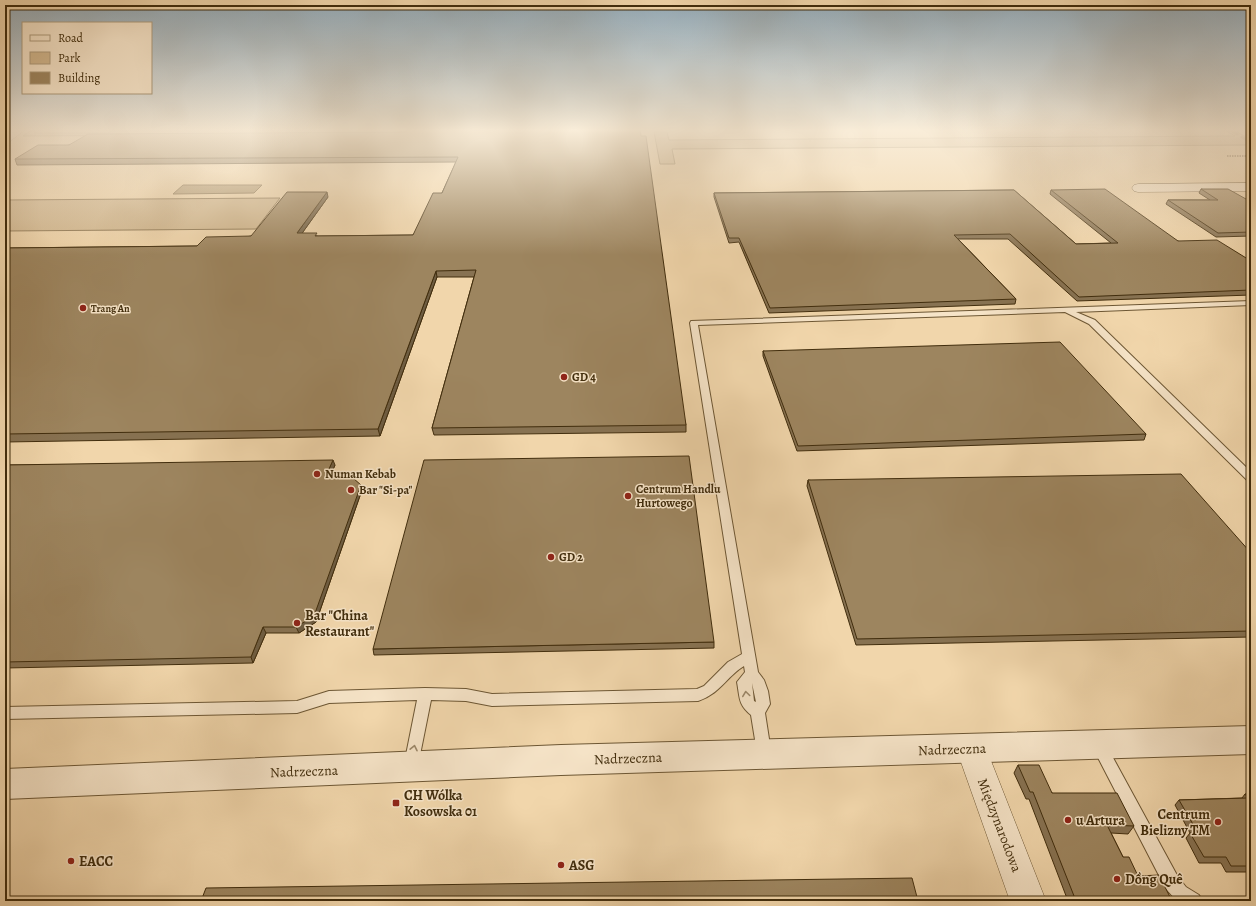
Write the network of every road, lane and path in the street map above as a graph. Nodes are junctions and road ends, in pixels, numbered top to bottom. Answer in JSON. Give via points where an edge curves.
{"nodes":[{"id":1,"x":1251,"y":187,"type":"edge"},
{"id":2,"x":1138,"y":188,"type":"dead end"},
{"id":3,"x":1251,"y":304,"type":"edge"},
{"id":4,"x":1066,"y":310,"type":"junction"},
{"id":5,"x":1251,"y":478,"type":"edge"},
{"id":6,"x":749,"y":656,"type":"junction"},
{"id":7,"x":425,"y":694,"type":"junction"},
{"id":8,"x":5,"y":713,"type":"edge"},
{"id":9,"x":1251,"y":740,"type":"edge"},
{"id":10,"x":1099,"y":746,"type":"junction"},
{"id":11,"x":971,"y":748,"type":"junction"},
{"id":12,"x":764,"y":755,"type":"junction"},
{"id":13,"x":410,"y":766,"type":"junction"},
{"id":14,"x":5,"y":784,"type":"edge"},
{"id":15,"x":1028,"y":901,"type":"edge"},
{"id":16,"x":1193,"y":901,"type":"edge"}],
"edges":[{"from":1,"to":2,"type":"street"},
{"from":3,"to":4,"type":"lane"},
{"from":4,"to":5,"type":"lane","via":[[1092,322]]},
{"from":4,"to":6,"type":"lane","via":[[694,323]]},
{"from":6,"to":7,"type":"lane","via":[[733,666],[710,690],[698,695],[492,700],[466,695]]},
{"from":12,"to":6,"type":"lane","one_way":true,"via":[[758,712],[748,704],[744,682],[752,674]]},
{"from":7,"to":8,"type":"lane","via":[[329,697],[297,707]]},
{"from":13,"to":7,"type":"lane","one_way":true},
{"from":9,"to":10,"type":"street","name":"Nadrzeczna"},
{"from":10,"to":11,"type":"street","name":"Nadrzeczna"},
{"from":10,"to":16,"type":"lane","via":[[1172,883],[1180,893]]},
{"from":11,"to":12,"type":"street","name":"Nadrzeczna"},
{"from":11,"to":15,"type":"street","name":"Międzynarodowa"},
{"from":12,"to":13,"type":"street","name":"Nadrzeczna"},
{"from":13,"to":14,"type":"street","name":"Nadrzeczna"}]}
